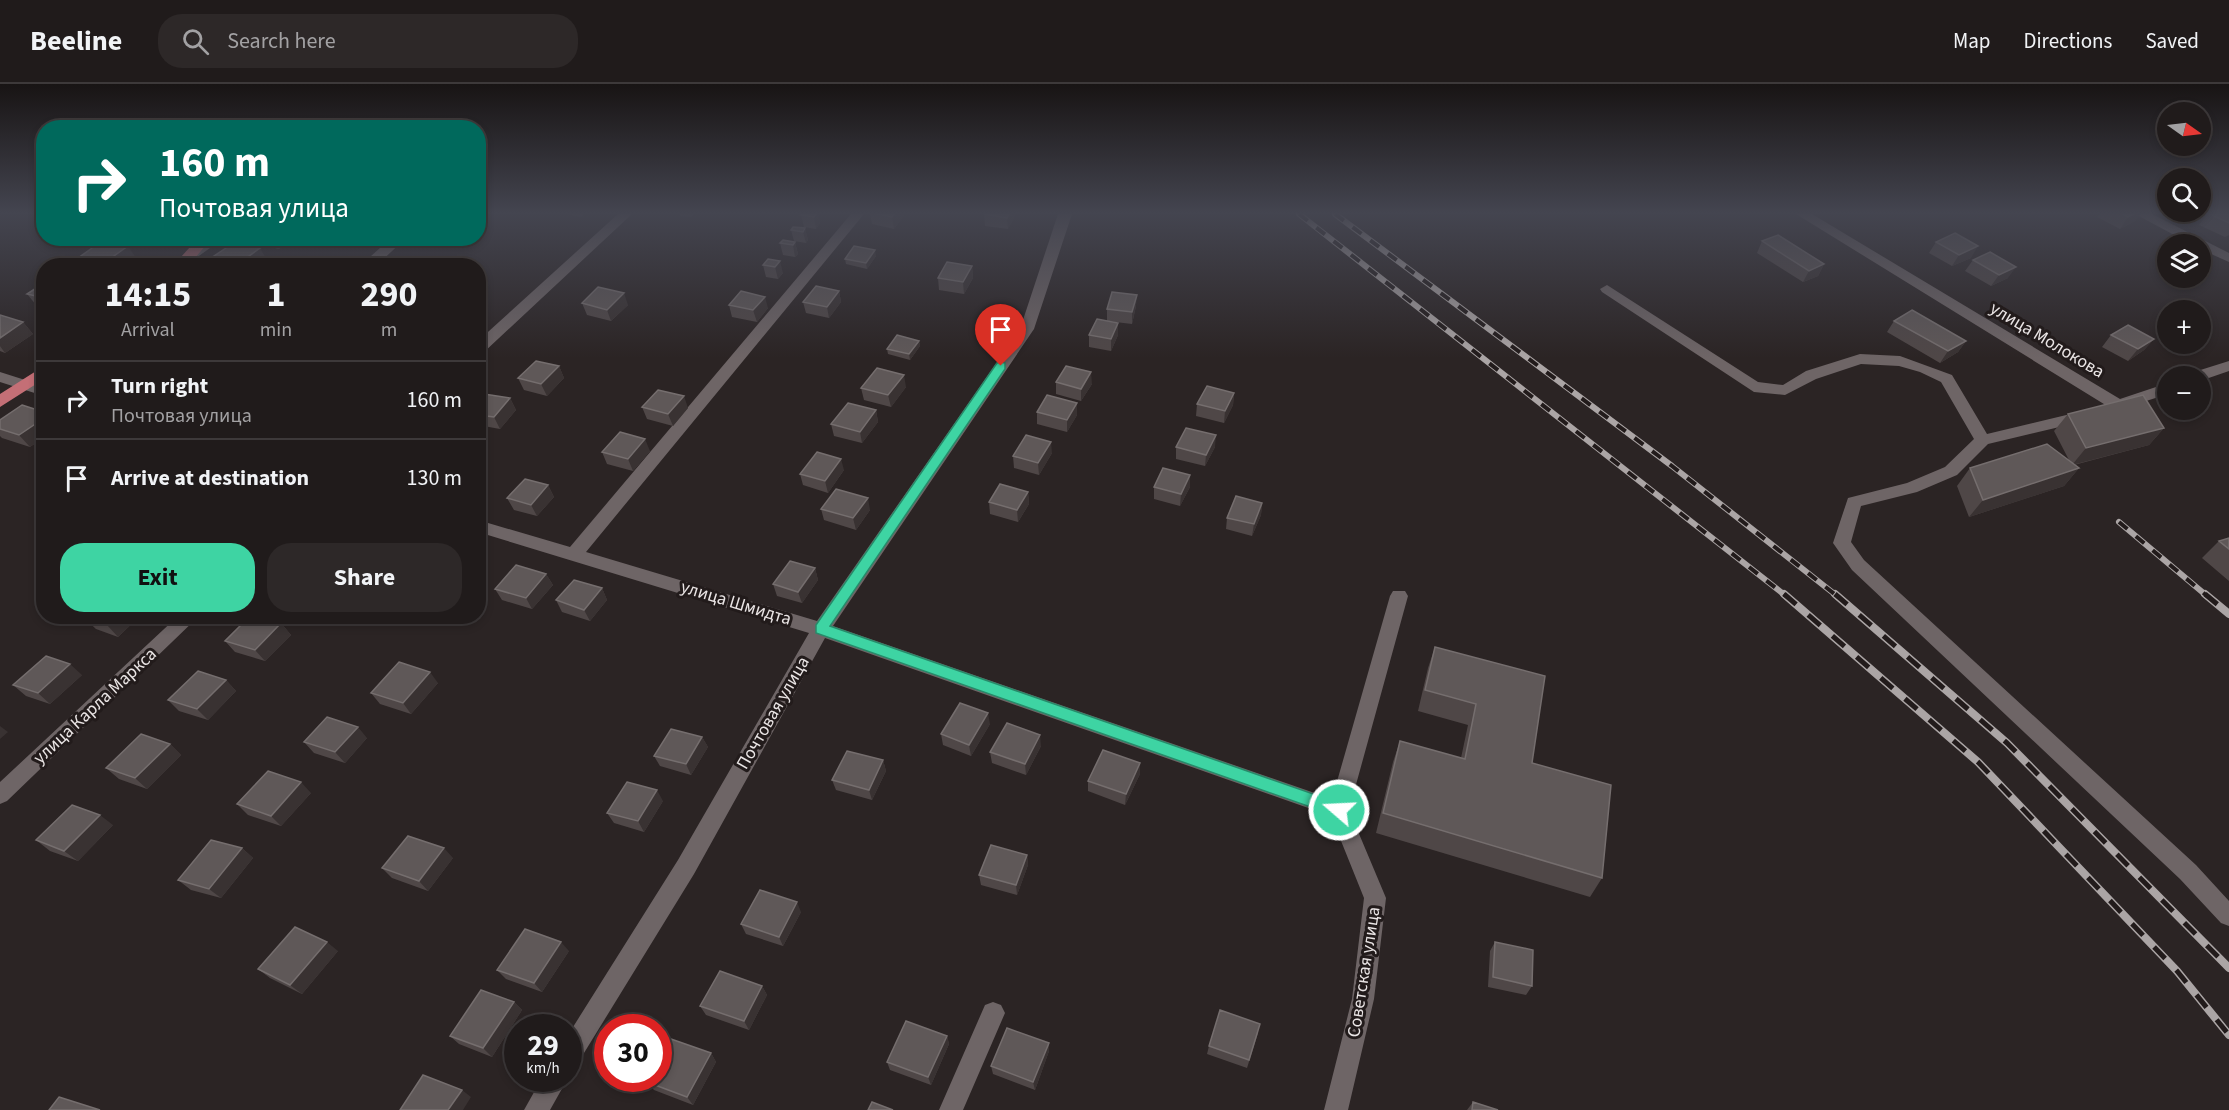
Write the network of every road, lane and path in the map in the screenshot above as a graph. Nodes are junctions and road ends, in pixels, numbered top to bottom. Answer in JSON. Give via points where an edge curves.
{"nodes":[{"id":1,"x":574,"y":262,"type":"edge"},
{"id":2,"x":818,"y":262,"type":"edge"},
{"id":3,"x":1049,"y":262,"type":"edge"},
{"id":4,"x":1881,"y":262,"type":"edge"},
{"id":5,"x":1606,"y":289,"type":"dead end"},
{"id":6,"x":486,"y":343,"type":"edge"},
{"id":7,"x":2229,"y":366,"type":"edge"},
{"id":8,"x":2211,"y":372,"type":"edge"},
{"id":9,"x":0,"y":377,"type":"edge"},
{"id":10,"x":36,"y":377,"type":"edge"},
{"id":11,"x":25,"y":385,"type":"junction"},
{"id":12,"x":36,"y":388,"type":"edge"},
{"id":13,"x":2157,"y":392,"type":"edge"},
{"id":14,"x":0,"y":402,"type":"edge"},
{"id":15,"x":2118,"y":405,"type":"junction"},
{"id":16,"x":1983,"y":440,"type":"junction"},
{"id":17,"x":486,"y":528,"type":"edge"},
{"id":18,"x":575,"y":553,"type":"junction"},
{"id":19,"x":1399,"y":596,"type":"dead end"},
{"id":20,"x":182,"y":624,"type":"edge"},
{"id":21,"x":821,"y":629,"type":"junction"},
{"id":22,"x":0,"y":795,"type":"edge"},
{"id":23,"x":1339,"y":810,"type":"junction"},
{"id":24,"x":2229,"y":916,"type":"edge"},
{"id":25,"x":993,"y":1013,"type":"dead end"},
{"id":26,"x":582,"y":1035,"type":"edge"},
{"id":27,"x":547,"y":1092,"type":"edge"},
{"id":28,"x":536,"y":1110,"type":"edge"},
{"id":29,"x":951,"y":1110,"type":"edge"},
{"id":30,"x":1336,"y":1110,"type":"edge"}],
"edges":[{"from":1,"to":6,"type":"street"},
{"from":2,"to":18,"type":"street"},
{"from":3,"to":21,"type":"street","name":"Почтовая улица","via":[[1027,328]]},
{"from":4,"to":15,"type":"street","name":"улица Молокова"},
{"from":5,"to":16,"type":"street","via":[[1754,387],[1785,390],[1811,375],[1860,359],[1900,361],[1925,369],[1947,379]]},
{"from":7,"to":8,"type":"street"},
{"from":9,"to":11,"type":"street"},
{"from":10,"to":11,"type":"main road"},
{"from":11,"to":12,"type":"street"},
{"from":11,"to":14,"type":"main road"},
{"from":13,"to":15,"type":"street"},
{"from":15,"to":16,"type":"street"},
{"from":16,"to":24,"type":"street","via":[[1951,471],[1911,489],[1854,502],[1842,543],[1858,565],[2188,872]]},
{"from":17,"to":18,"type":"street","name":"улица Шмидта"},
{"from":18,"to":21,"type":"street","name":"улица Шмидта"},
{"from":19,"to":23,"type":"street"},
{"from":20,"to":22,"type":"street","name":"улица Карла Маркса"},
{"from":21,"to":23,"type":"street","name":"улица Шмидта"},
{"from":21,"to":26,"type":"street","name":"Почтовая улица","via":[[686,867]]},
{"from":23,"to":30,"type":"street","name":"Советская улица","via":[[1375,898],[1363,999]]},
{"from":25,"to":29,"type":"street"},
{"from":27,"to":28,"type":"street"}]}
